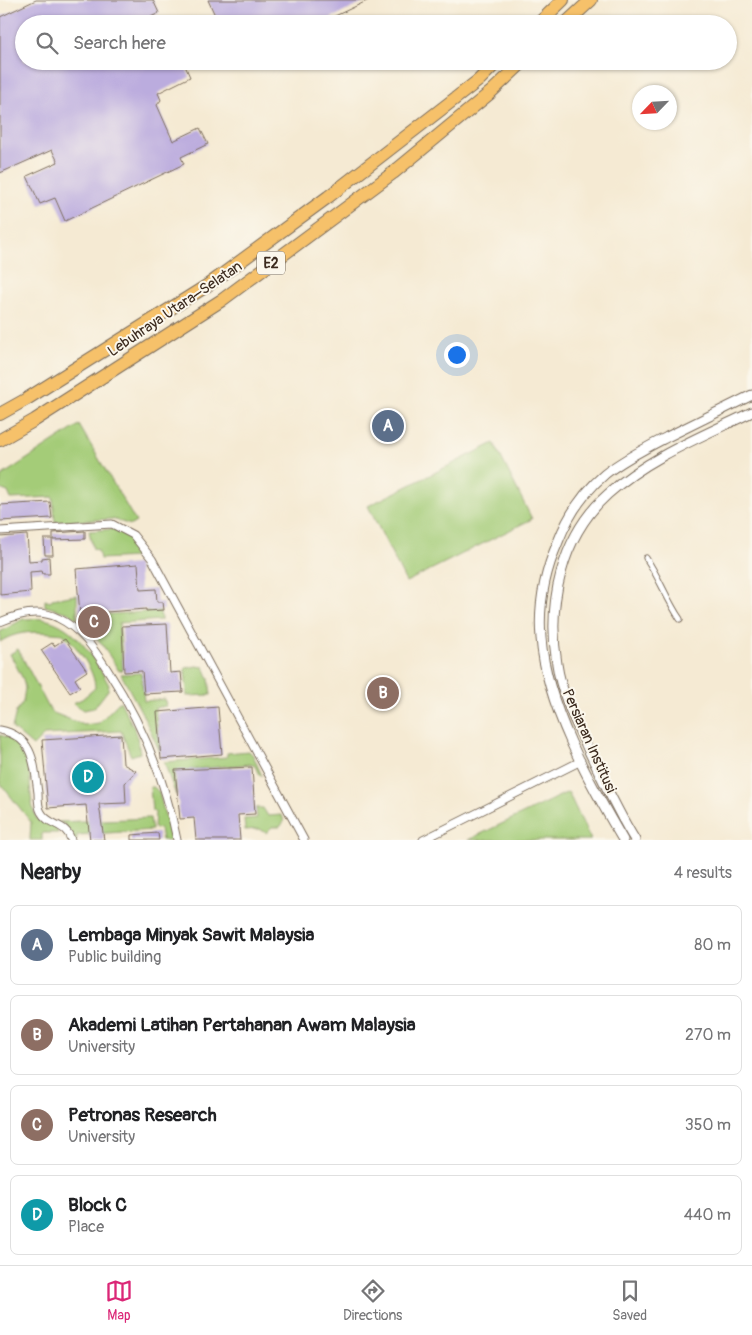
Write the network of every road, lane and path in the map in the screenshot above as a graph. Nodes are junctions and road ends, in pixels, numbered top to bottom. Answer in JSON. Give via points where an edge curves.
{"nodes":[{"id":1,"x":563,"y":0,"type":"edge"},
{"id":2,"x":591,"y":0,"type":"edge"},
{"id":3,"x":547,"y":15,"type":"edge"},
{"id":4,"x":575,"y":15,"type":"edge"},
{"id":5,"x":489,"y":70,"type":"edge"},
{"id":6,"x":514,"y":70,"type":"edge"},
{"id":7,"x":752,"y":395,"type":"edge"},
{"id":8,"x":752,"y":412,"type":"edge"},
{"id":9,"x":0,"y":414,"type":"edge"},
{"id":10,"x":0,"y":440,"type":"edge"},
{"id":11,"x":0,"y":531,"type":"edge"},
{"id":12,"x":646,"y":558,"type":"dead end"},
{"id":13,"x":680,"y":619,"type":"dead end"},
{"id":14,"x":0,"y":622,"type":"edge"},
{"id":15,"x":0,"y":730,"type":"edge"},
{"id":16,"x":581,"y":762,"type":"junction"},
{"id":17,"x":71,"y":840,"type":"edge"},
{"id":18,"x":178,"y":840,"type":"edge"},
{"id":19,"x":304,"y":840,"type":"edge"},
{"id":20,"x":423,"y":840,"type":"edge"},
{"id":21,"x":623,"y":840,"type":"edge"},
{"id":22,"x":635,"y":840,"type":"edge"}],
"edges":[{"from":1,"to":3,"type":"highway"},
{"from":2,"to":4,"type":"highway"},
{"from":5,"to":9,"type":"highway","name":"Lebuhraya Utara–Selatan","number":"E2","via":[[328,197],[216,279]]},
{"from":6,"to":10,"type":"highway","name":"Lebuhraya Utara–Selatan","number":"E2","via":[[393,172],[222,300]]},
{"from":7,"to":16,"type":"street","name":"Persiaran Institusi","via":[[620,462],[592,486],[563,528],[545,579],[541,637],[552,693]]},
{"from":8,"to":22,"type":"street","name":"Persiaran Institusi","via":[[643,467],[608,494],[577,532],[558,583],[553,612],[557,666],[577,725]]},
{"from":11,"to":19,"type":"street","via":[[112,524],[133,535],[152,559]]},
{"from":12,"to":13,"type":"street"},
{"from":14,"to":18,"type":"street","via":[[20,614],[38,612],[57,617],[75,628],[94,648],[119,686],[151,751]]},
{"from":15,"to":17,"type":"street","via":[[29,747],[34,759],[40,810],[45,818],[65,829]]},
{"from":16,"to":20,"type":"street"},
{"from":16,"to":21,"type":"street","name":"Persiaran Institusi"}]}
